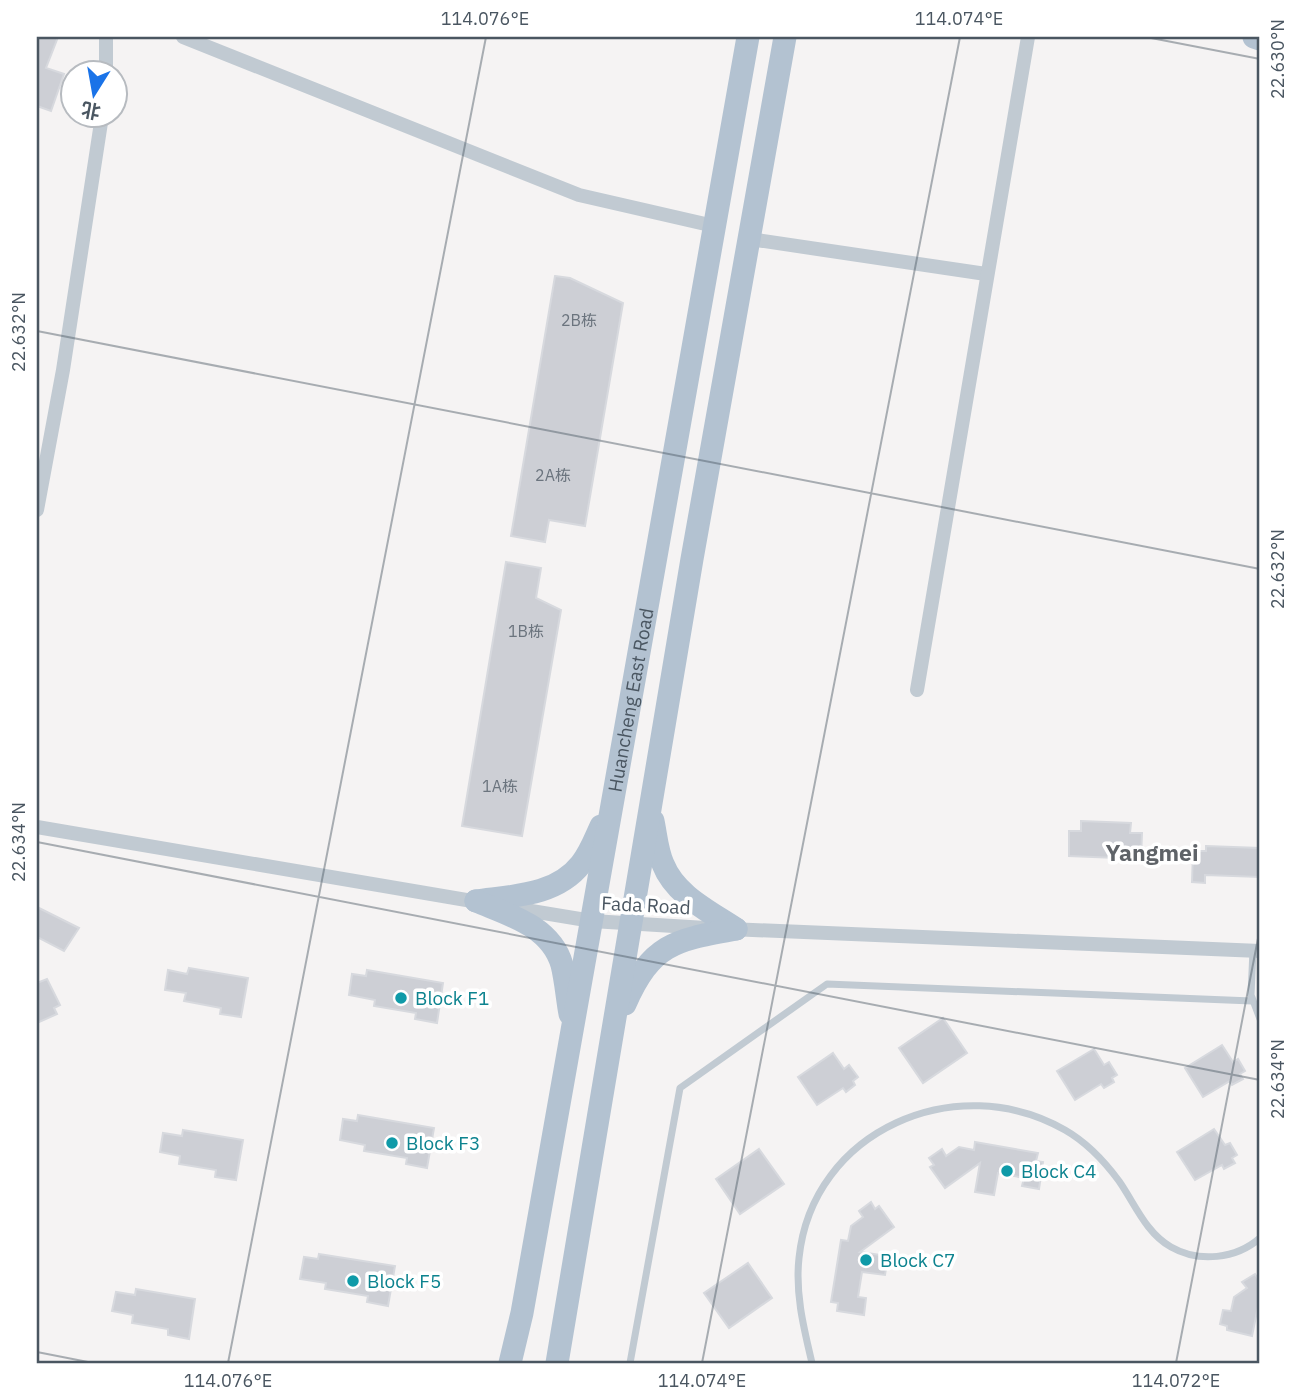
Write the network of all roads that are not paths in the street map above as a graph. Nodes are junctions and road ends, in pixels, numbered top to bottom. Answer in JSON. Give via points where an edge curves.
{"nodes":[{"id":1,"x":106,"y":37,"type":"edge"},
{"id":2,"x":183,"y":37,"type":"edge"},
{"id":3,"x":748,"y":37,"type":"edge"},
{"id":4,"x":785,"y":37,"type":"edge"},
{"id":5,"x":1028,"y":37,"type":"edge"},
{"id":6,"x":1254,"y":37,"type":"edge"},
{"id":7,"x":1260,"y":39,"type":"edge"},
{"id":8,"x":106,"y":60,"type":"edge"},
{"id":9,"x":100,"y":130,"type":"edge"},
{"id":10,"x":714,"y":226,"type":"junction"},
{"id":11,"x":750,"y":239,"type":"junction"},
{"id":12,"x":986,"y":274,"type":"junction"},
{"id":13,"x":37,"y":510,"type":"edge"},
{"id":14,"x":917,"y":690,"type":"dead end"},
{"id":15,"x":613,"y":803,"type":"junction"},
{"id":16,"x":650,"y":804,"type":"junction"},
{"id":17,"x":37,"y":827,"type":"edge"},
{"id":18,"x":476,"y":901,"type":"junction"},
{"id":19,"x":593,"y":921,"type":"junction"},
{"id":20,"x":630,"y":925,"type":"junction"},
{"id":21,"x":736,"y":929,"type":"junction"},
{"id":22,"x":1257,"y":950,"type":"edge"},
{"id":23,"x":1252,"y":1001,"type":"junction"},
{"id":24,"x":1260,"y":1019,"type":"edge"},
{"id":25,"x":573,"y":1030,"type":"junction"},
{"id":26,"x":612,"y":1033,"type":"junction"},
{"id":27,"x":1260,"y":1238,"type":"edge"},
{"id":28,"x":510,"y":1363,"type":"edge"},
{"id":29,"x":557,"y":1363,"type":"edge"},
{"id":30,"x":630,"y":1363,"type":"edge"},
{"id":31,"x":812,"y":1363,"type":"edge"}],
"edges":[{"from":1,"to":8,"type":"street"},
{"from":2,"to":10,"type":"street","via":[[579,195]]},
{"from":3,"to":10,"type":"main road","name":"Huancheng East Road"},
{"from":4,"to":11,"type":"main road","name":"Huancheng East Road"},
{"from":5,"to":12,"type":"street"},
{"from":6,"to":7,"type":"main road"},
{"from":9,"to":13,"type":"street"},
{"from":10,"to":15,"type":"main road","name":"Huancheng East Road"},
{"from":11,"to":12,"type":"street"},
{"from":11,"to":16,"type":"main road","name":"Huancheng East Road"},
{"from":12,"to":14,"type":"street"},
{"from":15,"to":18,"type":"main road","via":[[586,856],[564,880],[544,890]]},
{"from":15,"to":19,"type":"main road","name":"Huancheng East Road"},
{"from":16,"to":20,"type":"main road","name":"Huancheng East Road"},
{"from":16,"to":21,"type":"main road","via":[[660,855],[670,878],[687,896]]},
{"from":17,"to":18,"type":"street","name":"Fada Road"},
{"from":18,"to":19,"type":"street","name":"Fada Road"},
{"from":18,"to":25,"type":"main road","via":[[527,923],[553,945],[562,964]]},
{"from":19,"to":20,"type":"street","name":"Fada Road"},
{"from":19,"to":25,"type":"main road","name":"Huancheng East Road"},
{"from":20,"to":21,"type":"street","name":"Fada Road"},
{"from":20,"to":26,"type":"main road","name":"Huancheng East Road"},
{"from":21,"to":22,"type":"street","name":"Fada Road"},
{"from":21,"to":26,"type":"main road","via":[[690,937],[659,952],[636,978]]},
{"from":22,"to":23,"type":"lane"},
{"from":23,"to":24,"type":"lane"},
{"from":23,"to":30,"type":"lane","via":[[827,984],[680,1088]]},
{"from":25,"to":28,"type":"main road","name":"Huancheng East Road"},
{"from":26,"to":29,"type":"main road","name":"Huancheng East Road"},
{"from":27,"to":31,"type":"lane","via":[[1222,1256],[1187,1254],[1156,1236],[1118,1179],[1067,1131],[1001,1107],[966,1104],[931,1109],[868,1139],[821,1191],[799,1257],[798,1292]]}]}
